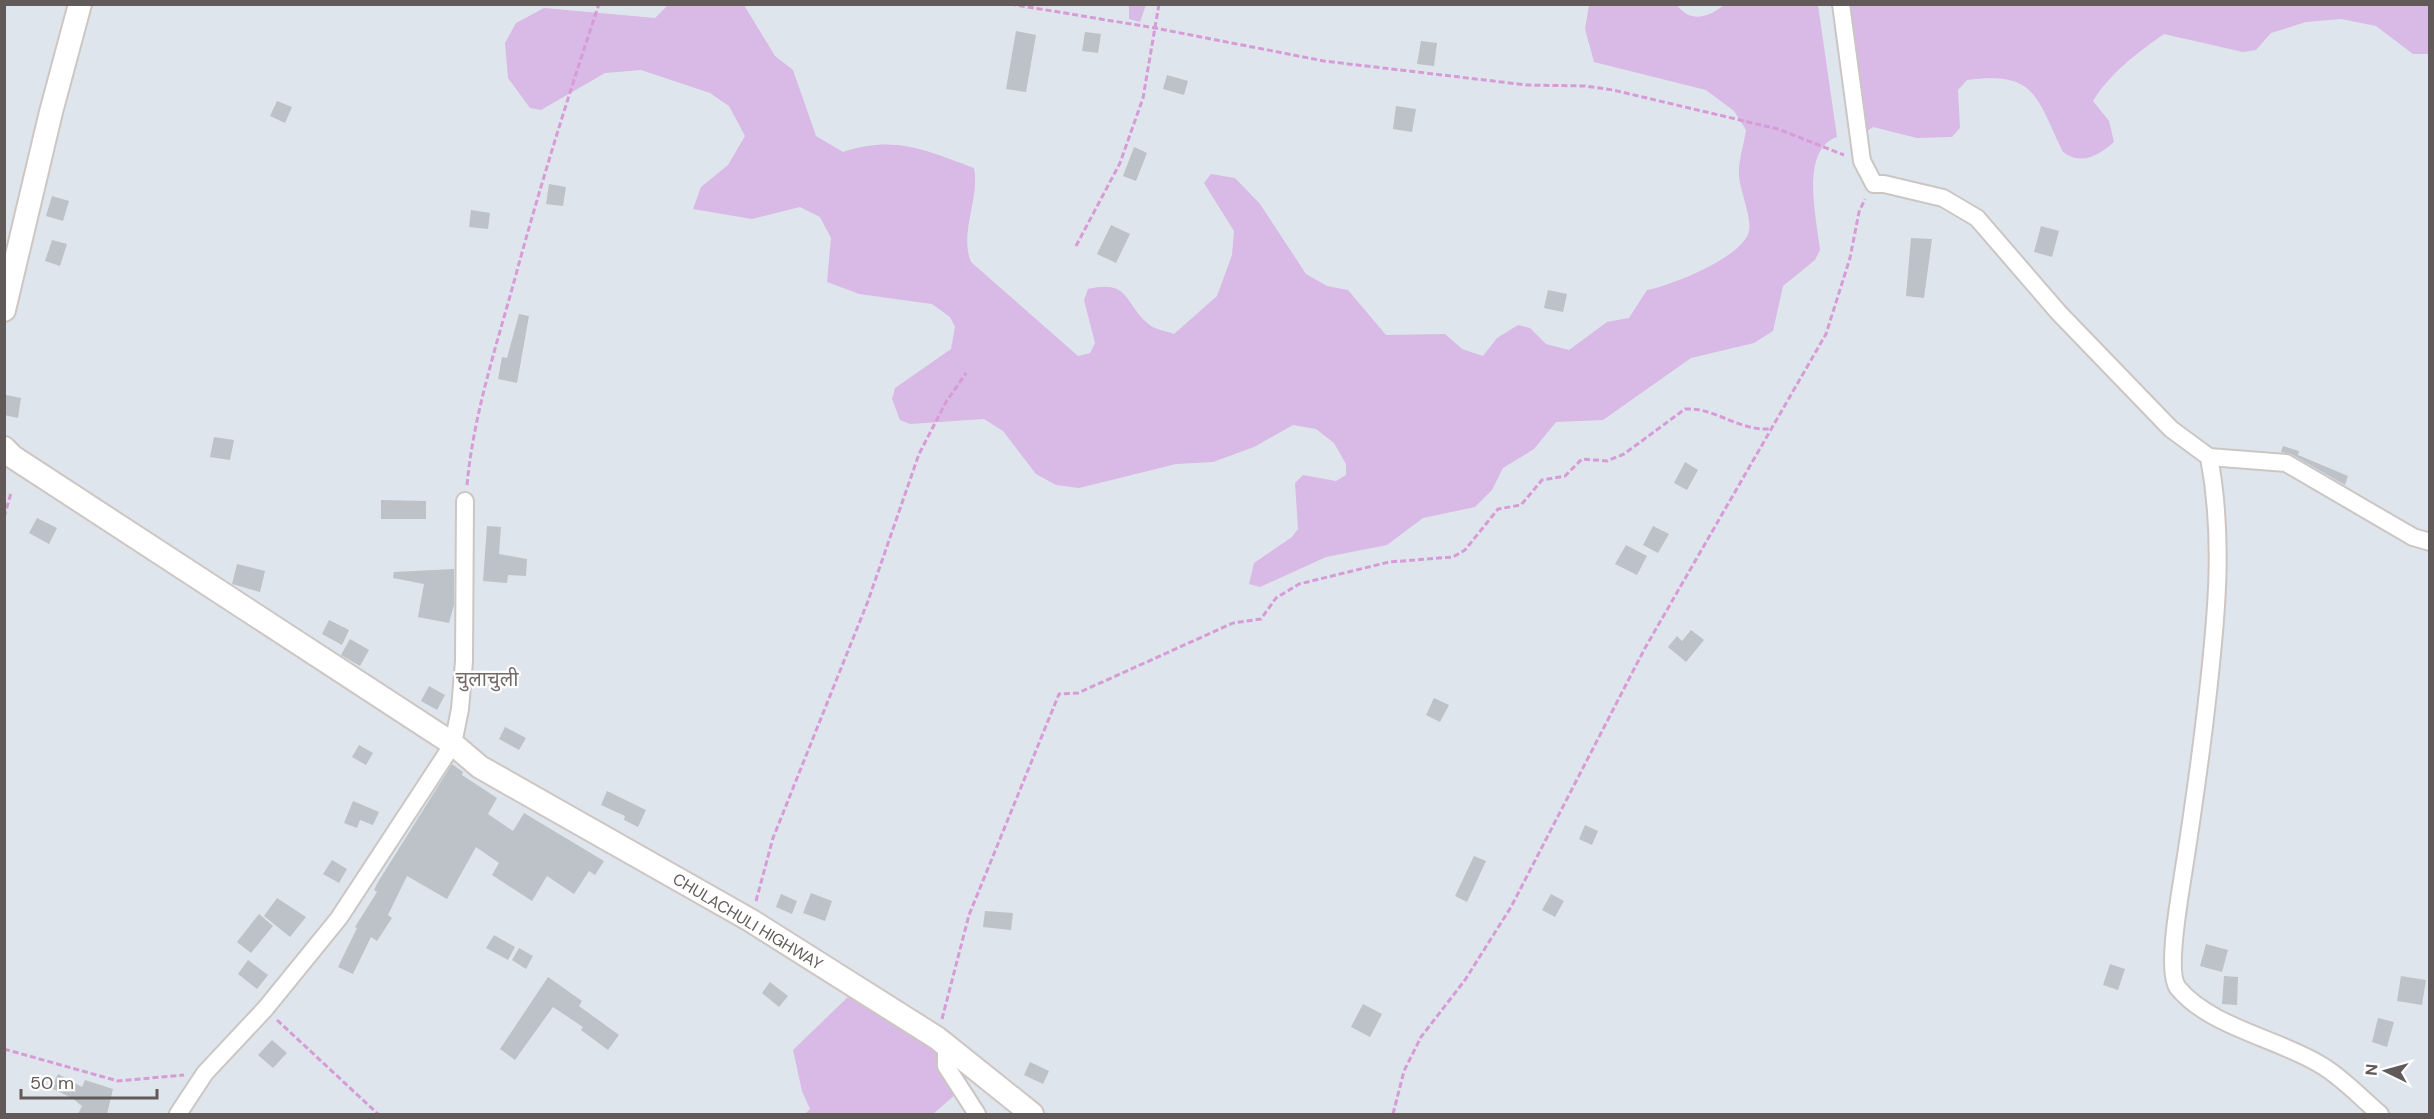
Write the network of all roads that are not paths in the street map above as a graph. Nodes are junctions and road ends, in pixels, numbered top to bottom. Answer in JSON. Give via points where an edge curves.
{"nodes":[{"id":1,"x":80,"y":4,"type":"edge"},
{"id":2,"x":1841,"y":4,"type":"edge"},
{"id":3,"x":4,"y":310,"type":"edge"},
{"id":4,"x":4,"y":448,"type":"edge"},
{"id":5,"x":2210,"y":457,"type":"junction"},
{"id":6,"x":465,"y":501,"type":"road end"},
{"id":7,"x":2430,"y":542,"type":"edge"},
{"id":8,"x":453,"y":744,"type":"junction"},
{"id":9,"x":941,"y":1043,"type":"junction"},
{"id":10,"x":178,"y":1114,"type":"edge"},
{"id":11,"x":977,"y":1114,"type":"edge"},
{"id":12,"x":1032,"y":1114,"type":"edge"},
{"id":13,"x":2380,"y":1114,"type":"edge"}],
"edges":[{"from":1,"to":3,"type":"street"},
{"from":2,"to":5,"type":"street","via":[[1862,161],[1874,184],[1943,198],[1977,218],[2059,313],[2171,429]]},
{"from":4,"to":8,"type":"street","name":"CHULACHULI HIGHWAY","via":[[138,540]]},
{"from":5,"to":7,"type":"street","via":[[2286,463],[2413,537]]},
{"from":5,"to":13,"type":"street","via":[[2217,494],[2218,602],[2196,797],[2180,890],[2173,966],[2176,986],[2191,1002],[2211,1013],[2322,1065]]},
{"from":6,"to":8,"type":"street","via":[[464,661]]},
{"from":8,"to":9,"type":"street","name":"CHULACHULI HIGHWAY","via":[[480,767],[750,920]]},
{"from":8,"to":10,"type":"street","via":[[339,918],[265,1009],[205,1073]]},
{"from":9,"to":11,"type":"street","via":[[946,1066]]},
{"from":9,"to":12,"type":"street","name":"CHULACHULI HIGHWAY"}]}
